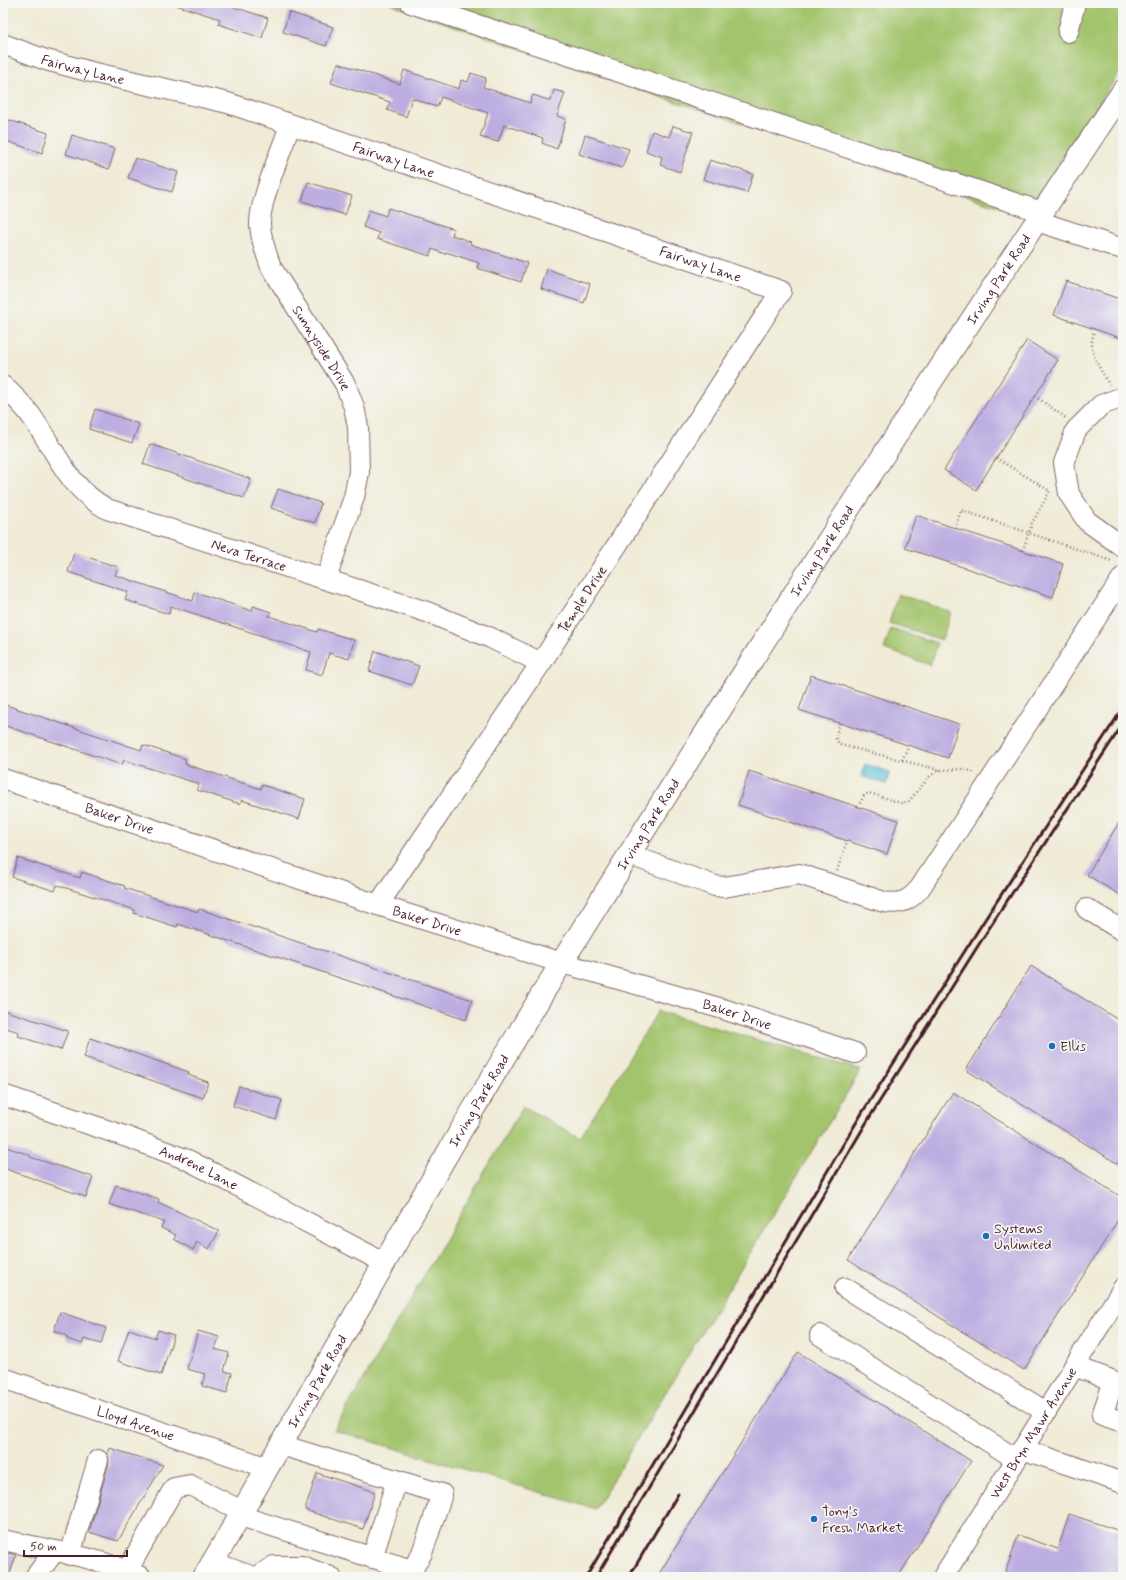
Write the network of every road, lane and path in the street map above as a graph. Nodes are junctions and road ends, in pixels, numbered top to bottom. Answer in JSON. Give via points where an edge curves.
{"nodes":[{"id":1,"x":411,"y":3,"type":"edge"},
{"id":2,"x":1075,"y":3,"type":"edge"},
{"id":3,"x":1068,"y":32,"type":"dead end"},
{"id":4,"x":3,"y":44,"type":"edge"},
{"id":5,"x":1123,"y":91,"type":"edge"},
{"id":6,"x":290,"y":125,"type":"junction"},
{"id":7,"x":1039,"y":217,"type":"junction"},
{"id":8,"x":1123,"y":249,"type":"edge"},
{"id":9,"x":780,"y":291,"type":"joint"},
{"id":10,"x":1095,"y":329,"type":"dead end"},
{"id":11,"x":3,"y":386,"type":"edge"},
{"id":12,"x":1035,"y":396,"type":"dead end"},
{"id":13,"x":1120,"y":398,"type":"edge"},
{"id":14,"x":1078,"y":428,"type":"junction"},
{"id":15,"x":996,"y":458,"type":"dead end"},
{"id":16,"x":955,"y":528,"type":"dead end"},
{"id":17,"x":1028,"y":533,"type":"junction"},
{"id":18,"x":1023,"y":550,"type":"dead end"},
{"id":19,"x":1121,"y":563,"type":"edge"},
{"id":20,"x":326,"y":579,"type":"junction"},
{"id":21,"x":541,"y":663,"type":"junction"},
{"id":22,"x":840,"y":723,"type":"dead end"},
{"id":23,"x":909,"y":746,"type":"dead end"},
{"id":24,"x":902,"y":760,"type":"junction"},
{"id":25,"x":940,"y":770,"type":"junction"},
{"id":26,"x":3,"y":779,"type":"edge"},
{"id":27,"x":990,"y":781,"type":"junction"},
{"id":28,"x":858,"y":807,"type":"dead end"},
{"id":29,"x":847,"y":841,"type":"dead end"},
{"id":30,"x":630,"y":855,"type":"junction"},
{"id":31,"x":832,"y":885,"type":"junction"},
{"id":32,"x":378,"y":905,"type":"junction"},
{"id":33,"x":1087,"y":909,"type":"dead end"},
{"id":34,"x":1123,"y":931,"type":"edge"},
{"id":35,"x":562,"y":963,"type":"junction"},
{"id":36,"x":854,"y":1053,"type":"dead end"},
{"id":37,"x":3,"y":1094,"type":"edge"},
{"id":38,"x":384,"y":1263,"type":"junction"},
{"id":39,"x":845,"y":1288,"type":"dead end"},
{"id":40,"x":1123,"y":1288,"type":"edge"},
{"id":41,"x":820,"y":1335,"type":"dead end"},
{"id":42,"x":1074,"y":1366,"type":"junction"},
{"id":43,"x":3,"y":1378,"type":"edge"},
{"id":44,"x":1119,"y":1383,"type":"edge"},
{"id":45,"x":1046,"y":1412,"type":"junction"},
{"id":46,"x":1123,"y":1422,"type":"edge"},
{"id":47,"x":281,"y":1445,"type":"junction"},
{"id":48,"x":1019,"y":1454,"type":"junction"},
{"id":49,"x":98,"y":1460,"type":"dead end"},
{"id":50,"x":268,"y":1468,"type":"junction"},
{"id":51,"x":397,"y":1480,"type":"junction"},
{"id":52,"x":1123,"y":1482,"type":"edge"},
{"id":53,"x":241,"y":1514,"type":"junction"},
{"id":54,"x":3,"y":1540,"type":"edge"},
{"id":55,"x":62,"y":1553,"type":"junction"},
{"id":56,"x":372,"y":1558,"type":"junction"},
{"id":57,"x":208,"y":1570,"type":"edge"},
{"id":58,"x":134,"y":1574,"type":"edge"},
{"id":59,"x":410,"y":1574,"type":"edge"},
{"id":60,"x":35,"y":1577,"type":"edge"},
{"id":61,"x":254,"y":1577,"type":"edge"},
{"id":62,"x":257,"y":1577,"type":"edge"},
{"id":63,"x":331,"y":1577,"type":"edge"},
{"id":64,"x":944,"y":1577,"type":"edge"}],
"edges":[{"from":1,"to":7,"type":"street"},
{"from":2,"to":3,"type":"street"},
{"from":4,"to":6,"type":"street","name":"Fairway Lane","via":[[46,60],[91,72],[228,103]]},
{"from":5,"to":7,"type":"main road","name":"Irving Park Road"},
{"from":6,"to":9,"type":"street","name":"Fairway Lane"},
{"from":6,"to":20,"type":"street","name":"Sunnyside Drive","via":[[261,209],[263,247],[271,267],[345,384],[354,407],[360,449],[354,497]]},
{"from":7,"to":8,"type":"street"},
{"from":7,"to":30,"type":"main road","name":"Irving Park Road","via":[[697,744]]},
{"from":9,"to":21,"type":"street","name":"Temple Drive"},
{"from":10,"to":13,"type":"path","via":[[1091,351]]},
{"from":11,"to":20,"type":"street","name":"Neva Terrace","via":[[17,398],[33,418],[80,491],[94,502],[119,514]]},
{"from":12,"to":14,"type":"path"},
{"from":13,"to":14,"type":"street","via":[[1100,405]]},
{"from":14,"to":19,"type":"street","via":[[1064,463],[1069,494]]},
{"from":15,"to":17,"type":"path","via":[[1050,491]]},
{"from":16,"to":17,"type":"path","via":[[961,510]]},
{"from":17,"to":18,"type":"path"},
{"from":17,"to":19,"type":"path"},
{"from":19,"to":27,"type":"street"},
{"from":20,"to":21,"type":"street","name":"Neva Terrace","via":[[454,622]]},
{"from":21,"to":32,"type":"street","name":"Temple Drive"},
{"from":22,"to":24,"type":"path","via":[[836,740],[841,745]]},
{"from":23,"to":24,"type":"path"},
{"from":24,"to":25,"type":"path"},
{"from":25,"to":27,"type":"path","via":[[964,769]]},
{"from":25,"to":28,"type":"path","via":[[931,775],[909,801],[901,803],[869,793],[864,795]]},
{"from":26,"to":32,"type":"street","name":"Baker Drive"},
{"from":27,"to":31,"type":"street","via":[[913,896],[905,902],[884,902]]},
{"from":29,"to":31,"type":"path"},
{"from":30,"to":31,"type":"street","via":[[724,887],[799,874]]},
{"from":30,"to":35,"type":"main road","name":"Irving Park Road"},
{"from":32,"to":35,"type":"street","name":"Baker Drive"},
{"from":33,"to":34,"type":"street"},
{"from":35,"to":36,"type":"street","name":"Baker Drive","via":[[723,1010]]},
{"from":35,"to":38,"type":"main road","name":"Irving Park Road"},
{"from":37,"to":38,"type":"street","name":"Andrene Lane","via":[[188,1160]]},
{"from":38,"to":47,"type":"main road","name":"Irving Park Road"},
{"from":39,"to":45,"type":"street"},
{"from":40,"to":42,"type":"street","name":"West Bryn Mawr Avenue"},
{"from":41,"to":48,"type":"street"},
{"from":42,"to":44,"type":"street"},
{"from":42,"to":45,"type":"street","name":"West Bryn Mawr Avenue"},
{"from":43,"to":50,"type":"street","name":"Lloyd Avenue"},
{"from":44,"to":46,"type":"street","via":[[1102,1415]]},
{"from":45,"to":48,"type":"street","name":"West Bryn Mawr Avenue"},
{"from":47,"to":50,"type":"main road","name":"Irving Park Road"},
{"from":47,"to":51,"type":"street"},
{"from":48,"to":52,"type":"street"},
{"from":48,"to":64,"type":"street","name":"West Bryn Mawr Avenue"},
{"from":49,"to":55,"type":"street"},
{"from":50,"to":53,"type":"main road","name":"Irving Park Road"},
{"from":51,"to":56,"type":"street"},
{"from":51,"to":59,"type":"street","via":[[442,1494],[422,1553]]},
{"from":53,"to":56,"type":"street"},
{"from":53,"to":57,"type":"main road","name":"Irving Park Road"},
{"from":53,"to":58,"type":"street","via":[[190,1486],[174,1488]]},
{"from":54,"to":55,"type":"street"},
{"from":55,"to":58,"type":"street"},
{"from":55,"to":60,"type":"street"},
{"from":56,"to":59,"type":"street"},
{"from":57,"to":61,"type":"street"},
{"from":62,"to":63,"type":"street","via":[[274,1566],[302,1566]]}]}
